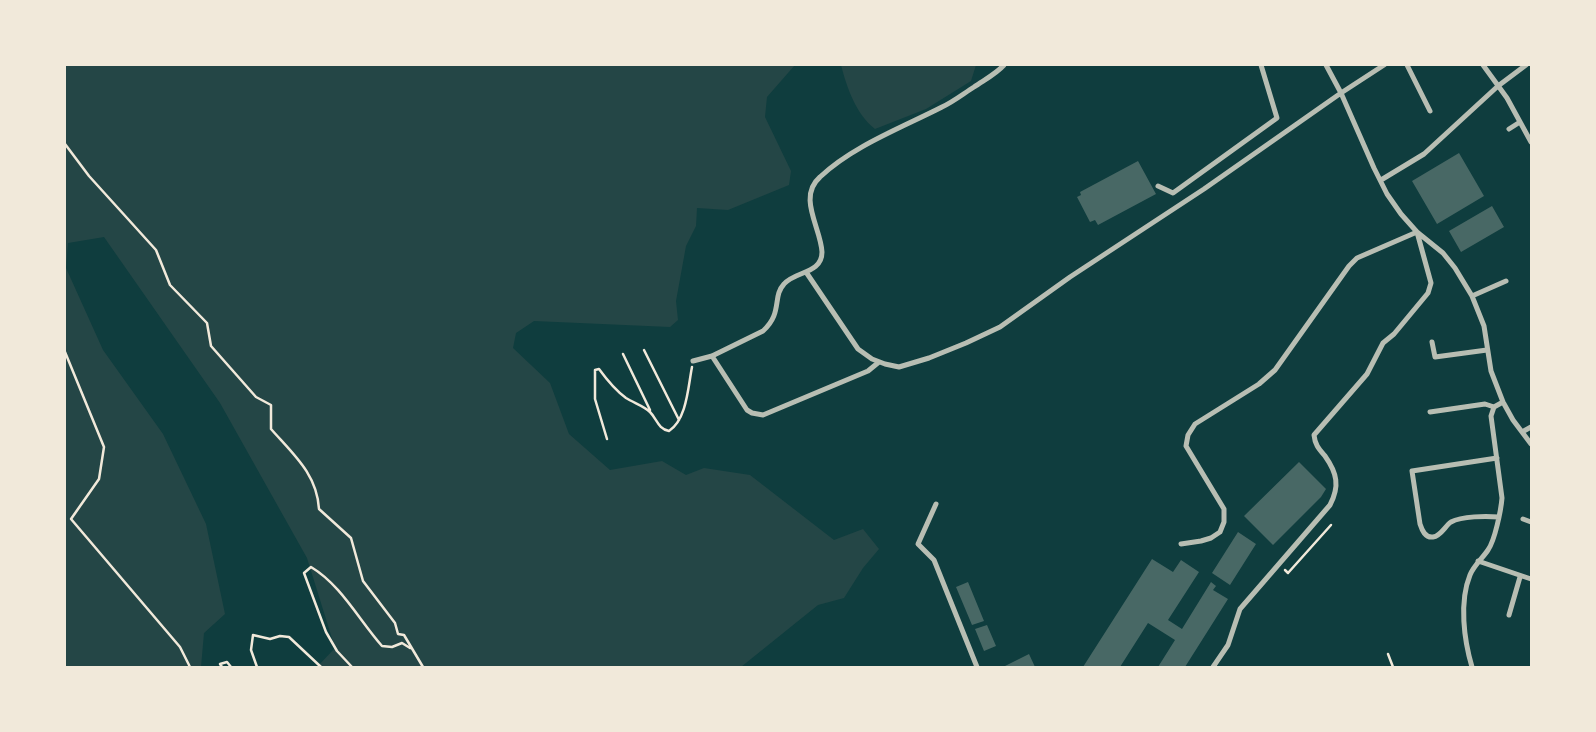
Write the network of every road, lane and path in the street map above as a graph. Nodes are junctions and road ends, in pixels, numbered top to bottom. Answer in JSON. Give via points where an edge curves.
{"nodes":[{"id":1,"x":1004,"y":65,"type":"edge"},
{"id":2,"x":1261,"y":65,"type":"edge"},
{"id":3,"x":1326,"y":65,"type":"edge"},
{"id":4,"x":1384,"y":65,"type":"edge"},
{"id":5,"x":1407,"y":65,"type":"edge"},
{"id":6,"x":1483,"y":65,"type":"edge"},
{"id":7,"x":1526,"y":65,"type":"edge"},
{"id":8,"x":1376,"y":67,"type":"edge"},
{"id":9,"x":1498,"y":86,"type":"junction"},
{"id":10,"x":1341,"y":93,"type":"junction"},
{"id":11,"x":1430,"y":111,"type":"dead end"},
{"id":12,"x":1520,"y":122,"type":"junction"},
{"id":13,"x":1509,"y":129,"type":"dead end"},
{"id":14,"x":1531,"y":142,"type":"edge"},
{"id":15,"x":65,"y":144,"type":"edge"},
{"id":16,"x":1381,"y":180,"type":"junction"},
{"id":17,"x":1158,"y":186,"type":"dead end"},
{"id":18,"x":1417,"y":232,"type":"junction"},
{"id":19,"x":806,"y":272,"type":"junction"},
{"id":20,"x":1506,"y":280,"type":"dead end"},
{"id":21,"x":1472,"y":296,"type":"junction"},
{"id":22,"x":1432,"y":342,"type":"dead end"},
{"id":23,"x":644,"y":350,"type":"dead end"},
{"id":24,"x":1487,"y":350,"type":"junction"},
{"id":25,"x":65,"y":352,"type":"edge"},
{"id":26,"x":623,"y":354,"type":"dead end"},
{"id":27,"x":712,"y":356,"type":"junction"},
{"id":28,"x":693,"y":361,"type":"joint"},
{"id":29,"x":879,"y":362,"type":"junction"},
{"id":30,"x":1503,"y":402,"type":"junction"},
{"id":31,"x":1494,"y":407,"type":"junction"},
{"id":32,"x":650,"y":412,"type":"junction"},
{"id":33,"x":1430,"y":412,"type":"dead end"},
{"id":34,"x":678,"y":420,"type":"junction"},
{"id":35,"x":1531,"y":427,"type":"edge"},
{"id":36,"x":1522,"y":432,"type":"junction"},
{"id":37,"x":607,"y":439,"type":"dead end"},
{"id":38,"x":1531,"y":444,"type":"edge"},
{"id":39,"x":1497,"y":458,"type":"junction"},
{"id":40,"x":936,"y":504,"type":"dead end"},
{"id":41,"x":1499,"y":517,"type":"junction"},
{"id":42,"x":1523,"y":519,"type":"dead end"},
{"id":43,"x":1531,"y":522,"type":"edge"},
{"id":44,"x":1330,"y":526,"type":"dead end"},
{"id":45,"x":1181,"y":544,"type":"dead end"},
{"id":46,"x":1478,"y":561,"type":"junction"},
{"id":47,"x":1282,"y":568,"type":"dead end"},
{"id":48,"x":1520,"y":577,"type":"junction"},
{"id":49,"x":1531,"y":579,"type":"edge"},
{"id":50,"x":1509,"y":615,"type":"dead end"},
{"id":51,"x":411,"y":648,"type":"junction"},
{"id":52,"x":1388,"y":654,"type":"dead end"},
{"id":53,"x":190,"y":667,"type":"edge"},
{"id":54,"x":222,"y":667,"type":"edge"},
{"id":55,"x":231,"y":667,"type":"edge"},
{"id":56,"x":257,"y":667,"type":"edge"},
{"id":57,"x":320,"y":667,"type":"edge"},
{"id":58,"x":352,"y":667,"type":"edge"},
{"id":59,"x":423,"y":667,"type":"edge"},
{"id":60,"x":977,"y":667,"type":"edge"},
{"id":61,"x":1213,"y":667,"type":"edge"},
{"id":62,"x":1393,"y":667,"type":"edge"},
{"id":63,"x":1472,"y":667,"type":"edge"}],
"edges":[{"from":1,"to":19,"type":"street","via":[[944,106],[884,135],[819,177],[811,187],[810,197],[820,238],[821,260]]},
{"from":2,"to":17,"type":"street","via":[[1277,118],[1173,193]]},
{"from":3,"to":10,"type":"street"},
{"from":4,"to":8,"type":"street"},
{"from":5,"to":11,"type":"street"},
{"from":6,"to":9,"type":"street"},
{"from":7,"to":9,"type":"street"},
{"from":8,"to":10,"type":"street"},
{"from":9,"to":12,"type":"street"},
{"from":9,"to":16,"type":"street","via":[[1424,154]]},
{"from":10,"to":16,"type":"street"},
{"from":10,"to":29,"type":"street","via":[[1000,327],[966,344],[899,367]]},
{"from":12,"to":13,"type":"street"},
{"from":12,"to":14,"type":"street"},
{"from":15,"to":51,"type":"path","via":[[89,176],[156,250],[170,285],[207,323],[212,346],[256,397],[271,405],[271,429],[308,472],[319,509],[351,538],[363,581]]},
{"from":16,"to":18,"type":"street","via":[[1394,204]]},
{"from":18,"to":21,"type":"street","via":[[1443,253]]},
{"from":18,"to":45,"type":"street","via":[[1358,258],[1275,370],[1259,384],[1195,424],[1188,434],[1186,446],[1224,510],[1224,522],[1220,532],[1211,538]]},
{"from":18,"to":61,"type":"street","via":[[1431,283],[1428,293],[1383,343],[1367,374],[1314,435],[1314,443],[1334,473],[1337,492],[1330,505],[1240,609],[1228,645]]},
{"from":19,"to":27,"type":"street","via":[[784,282],[770,325]]},
{"from":19,"to":29,"type":"street","via":[[858,348]]},
{"from":20,"to":21,"type":"street"},
{"from":21,"to":24,"type":"street","via":[[1484,326]]},
{"from":22,"to":24,"type":"street","via":[[1435,357]]},
{"from":23,"to":34,"type":"path"},
{"from":24,"to":30,"type":"street"},
{"from":25,"to":53,"type":"path","via":[[104,447],[99,479],[70,518],[180,647]]},
{"from":26,"to":32,"type":"path"},
{"from":27,"to":28,"type":"street"},
{"from":27,"to":29,"type":"street","via":[[747,410],[763,415],[868,371]]},
{"from":28,"to":34,"type":"path","via":[[684,409]]},
{"from":30,"to":31,"type":"street"},
{"from":30,"to":36,"type":"street"},
{"from":31,"to":33,"type":"street","via":[[1484,404]]},
{"from":31,"to":39,"type":"street","via":[[1491,416]]},
{"from":32,"to":34,"type":"path","via":[[669,432]]},
{"from":32,"to":37,"type":"path","via":[[612,386],[596,368],[595,399]]},
{"from":35,"to":36,"type":"street"},
{"from":36,"to":38,"type":"street"},
{"from":39,"to":41,"type":"street","via":[[1502,498]]},
{"from":39,"to":41,"type":"street","via":[[1412,471],[1420,524],[1428,536],[1441,533],[1454,521]]},
{"from":40,"to":60,"type":"street","via":[[918,544],[934,560]]},
{"from":41,"to":46,"type":"street","via":[[1492,543]]},
{"from":42,"to":43,"type":"street"},
{"from":44,"to":47,"type":"path","via":[[1288,573]]},
{"from":46,"to":48,"type":"street"},
{"from":46,"to":63,"type":"street","via":[[1469,576],[1465,595],[1464,635]]},
{"from":48,"to":49,"type":"street"},
{"from":48,"to":50,"type":"street"},
{"from":51,"to":58,"type":"path","via":[[402,643],[382,646],[322,573],[311,567],[304,572],[326,632]]},
{"from":51,"to":59,"type":"path"},
{"from":52,"to":62,"type":"path"},
{"from":54,"to":55,"type":"path","via":[[220,664],[228,662]]},
{"from":56,"to":57,"type":"path","via":[[251,650],[253,635],[270,639],[289,637]]}]}
